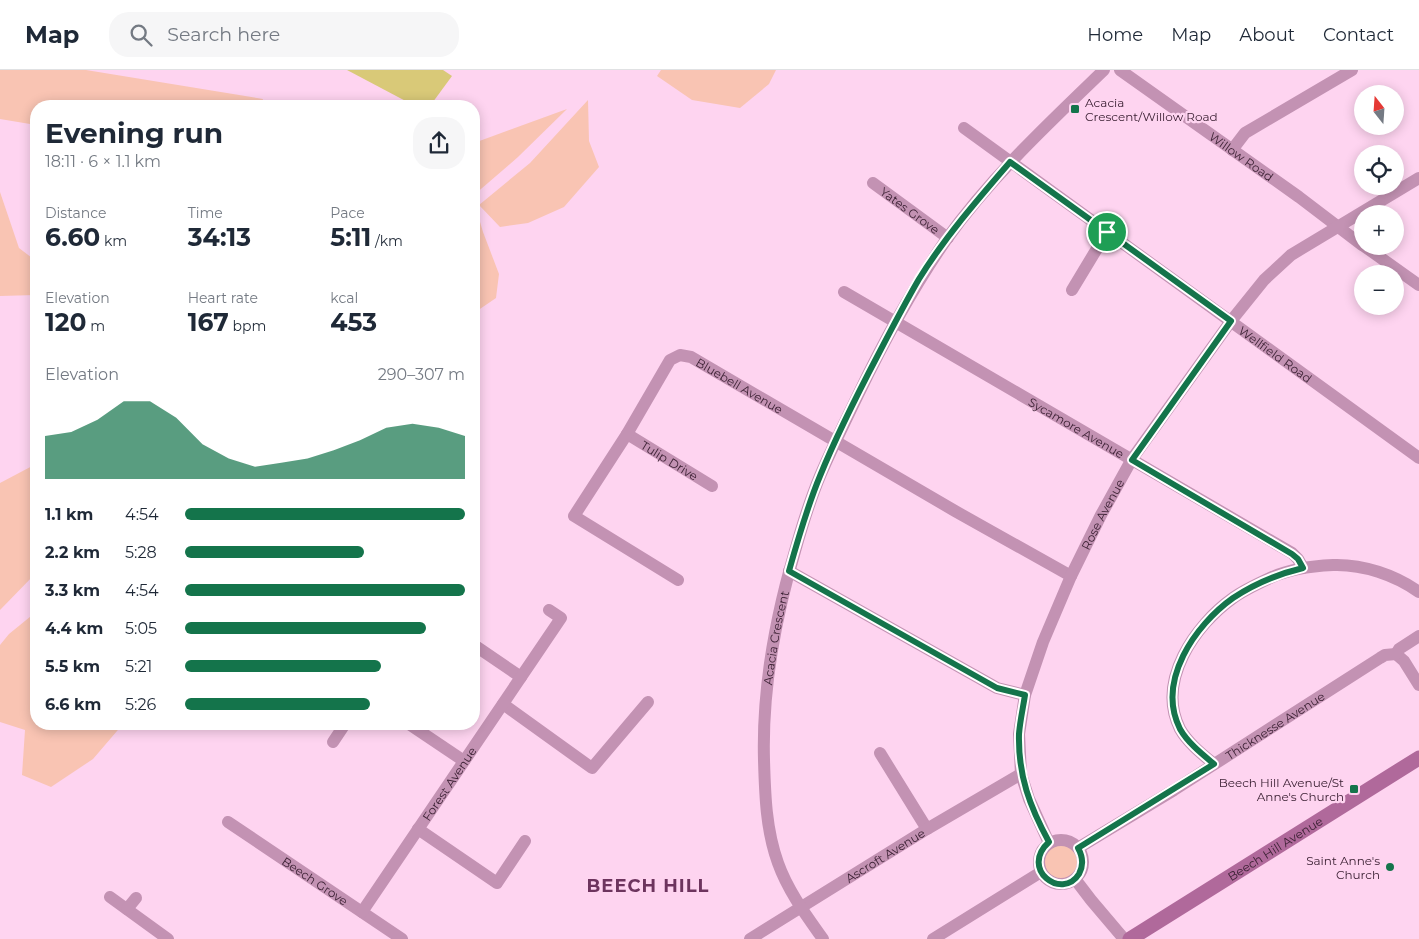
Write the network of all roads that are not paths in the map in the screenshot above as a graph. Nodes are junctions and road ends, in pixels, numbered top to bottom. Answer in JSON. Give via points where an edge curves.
{"nodes":[{"id":1,"x":1104,"y":70,"type":"edge"},
{"id":2,"x":1120,"y":70,"type":"edge"},
{"id":3,"x":1352,"y":70,"type":"edge"},
{"id":4,"x":964,"y":128,"type":"dead end"},
{"id":5,"x":1232,"y":150,"type":"junction"},
{"id":6,"x":1010,"y":162,"type":"junction"},
{"id":7,"x":1419,"y":178,"type":"edge"},
{"id":8,"x":873,"y":183,"type":"dead end"},
{"id":9,"x":1337,"y":227,"type":"junction"},
{"id":10,"x":1107,"y":232,"type":"junction"},
{"id":11,"x":948,"y":238,"type":"junction"},
{"id":12,"x":1354,"y":239,"type":"edge"},
{"id":13,"x":1376,"y":255,"type":"edge"},
{"id":14,"x":1419,"y":285,"type":"edge"},
{"id":15,"x":1072,"y":290,"type":"dead end"},
{"id":16,"x":844,"y":292,"type":"dead end"},
{"id":17,"x":1231,"y":321,"type":"junction"},
{"id":18,"x":896,"y":322,"type":"junction"},
{"id":19,"x":626,"y":434,"type":"junction"},
{"id":20,"x":836,"y":441,"type":"junction"},
{"id":21,"x":1419,"y":458,"type":"edge"},
{"id":22,"x":1132,"y":460,"type":"junction"},
{"id":23,"x":712,"y":486,"type":"dead end"},
{"id":24,"x":1303,"y":568,"type":"junction"},
{"id":25,"x":789,"y":571,"type":"junction"},
{"id":26,"x":1071,"y":576,"type":"junction"},
{"id":27,"x":678,"y":580,"type":"dead end"},
{"id":28,"x":1419,"y":592,"type":"edge"},
{"id":29,"x":549,"y":610,"type":"dead end"},
{"id":30,"x":1419,"y":636,"type":"edge"},
{"id":31,"x":480,"y":649,"type":"edge"},
{"id":32,"x":1396,"y":654,"type":"junction"},
{"id":33,"x":521,"y":677,"type":"junction"},
{"id":34,"x":1419,"y":685,"type":"edge"},
{"id":35,"x":1025,"y":695,"type":"junction"},
{"id":36,"x":648,"y":702,"type":"dead end"},
{"id":37,"x":503,"y":704,"type":"junction"},
{"id":38,"x":341,"y":730,"type":"edge"},
{"id":39,"x":418,"y":730,"type":"edge"},
{"id":40,"x":333,"y":742,"type":"dead end"},
{"id":41,"x":880,"y":753,"type":"dead end"},
{"id":42,"x":1419,"y":758,"type":"edge"},
{"id":43,"x":464,"y":761,"type":"junction"},
{"id":44,"x":1214,"y":764,"type":"junction"},
{"id":45,"x":1021,"y":774,"type":"junction"},
{"id":46,"x":228,"y":822,"type":"dead end"},
{"id":47,"x":418,"y":829,"type":"junction"},
{"id":48,"x":928,"y":829,"type":"junction"},
{"id":49,"x":525,"y":841,"type":"dead end"},
{"id":50,"x":1049,"y":842,"type":"junction"},
{"id":51,"x":1078,"y":848,"type":"junction"},
{"id":52,"x":1041,"y":872,"type":"junction"},
{"id":53,"x":1075,"y":878,"type":"junction"},
{"id":54,"x":110,"y":897,"type":"dead end"},
{"id":55,"x":136,"y":898,"type":"dead end"},
{"id":56,"x":801,"y":908,"type":"junction"},
{"id":57,"x":127,"y":909,"type":"junction"},
{"id":58,"x":362,"y":912,"type":"junction"},
{"id":59,"x":1133,"y":938,"type":"edge"},
{"id":60,"x":168,"y":939,"type":"edge"},
{"id":61,"x":402,"y":939,"type":"edge"},
{"id":62,"x":750,"y":939,"type":"edge"},
{"id":63,"x":823,"y":939,"type":"edge"},
{"id":64,"x":933,"y":939,"type":"edge"}],
"edges":[{"from":1,"to":6,"type":"street","name":"Acacia Crescent"},
{"from":2,"to":5,"type":"street","name":"Willow Road"},
{"from":3,"to":5,"type":"street","via":[[1245,133]]},
{"from":4,"to":6,"type":"street","name":"Wellfield Road"},
{"from":5,"to":9,"type":"street","name":"Willow Road"},
{"from":6,"to":10,"type":"street","name":"Wellfield Road"},
{"from":6,"to":11,"type":"street","name":"Acacia Crescent"},
{"from":7,"to":9,"type":"street","name":"Rose Avenue"},
{"from":8,"to":11,"type":"street","name":"Yates Grove"},
{"from":9,"to":12,"type":"street","name":"Willow Road"},
{"from":9,"to":17,"type":"street","name":"Rose Avenue","via":[[1291,255],[1264,280]]},
{"from":10,"to":15,"type":"street"},
{"from":10,"to":17,"type":"street","name":"Wellfield Road"},
{"from":11,"to":18,"type":"street","name":"Acacia Crescent"},
{"from":13,"to":14,"type":"street","name":"Willow Road"},
{"from":16,"to":18,"type":"street","name":"Sycamore Avenue"},
{"from":17,"to":21,"type":"street","name":"Wellfield Road"},
{"from":17,"to":22,"type":"street","name":"Rose Avenue"},
{"from":18,"to":20,"type":"street","name":"Acacia Crescent"},
{"from":18,"to":22,"type":"street","name":"Sycamore Avenue"},
{"from":19,"to":20,"type":"street","name":"Bluebell Avenue","via":[[670,360],[680,355],[691,357]]},
{"from":19,"to":23,"type":"street","name":"Tulip Drive"},
{"from":19,"to":27,"type":"street","name":"Bluebell Avenue","via":[[574,516]]},
{"from":20,"to":25,"type":"street","name":"Acacia Crescent","via":[[819,477]]},
{"from":20,"to":26,"type":"street","name":"Bluebell Avenue"},
{"from":22,"to":24,"type":"street","name":"Sycamore Avenue","via":[[1292,554]]},
{"from":22,"to":26,"type":"street","name":"Rose Avenue"},
{"from":24,"to":28,"type":"street","via":[[1334,565],[1373,570]]},
{"from":24,"to":44,"type":"street","via":[[1271,578],[1233,598],[1203,627],[1180,662],[1173,692],[1176,719],[1188,740]]},
{"from":25,"to":35,"type":"street","via":[[997,688]]},
{"from":25,"to":56,"type":"street","name":"Acacia Crescent","via":[[770,660],[764,716],[764,772],[770,837],[786,882]]},
{"from":26,"to":35,"type":"street","name":"Rose Avenue"},
{"from":29,"to":33,"type":"street","name":"Forest Avenue","via":[[561,618]]},
{"from":30,"to":32,"type":"street","name":"Thicknesse Avenue"},
{"from":31,"to":33,"type":"street"},
{"from":32,"to":34,"type":"street"},
{"from":32,"to":44,"type":"street","name":"Thicknesse Avenue","via":[[1380,658]]},
{"from":33,"to":37,"type":"street","name":"Forest Avenue"},
{"from":35,"to":45,"type":"street","name":"Rose Avenue","via":[[1019,734]]},
{"from":36,"to":37,"type":"street","via":[[592,768]]},
{"from":37,"to":43,"type":"street","name":"Forest Avenue"},
{"from":38,"to":40,"type":"street"},
{"from":39,"to":43,"type":"street"},
{"from":41,"to":48,"type":"street"},
{"from":42,"to":59,"type":"street","name":"Beech Hill Avenue"},
{"from":43,"to":47,"type":"street","name":"Forest Avenue"},
{"from":44,"to":51,"type":"street","name":"Thicknesse Avenue"},
{"from":45,"to":48,"type":"street","name":"Ascroft Avenue"},
{"from":45,"to":50,"type":"street","name":"Rose Avenue"},
{"from":46,"to":58,"type":"street","name":"Beech Grove"},
{"from":47,"to":49,"type":"street","via":[[497,883]]},
{"from":47,"to":58,"type":"street","name":"Forest Avenue"},
{"from":48,"to":56,"type":"street","name":"Ascroft Avenue"},
{"from":50,"to":51,"type":"street","via":[[1062,839]]},
{"from":50,"to":52,"type":"street","via":[[1038,860]]},
{"from":51,"to":53,"type":"street","via":[[1083,863]]},
{"from":52,"to":53,"type":"street","via":[[1058,884]]},
{"from":52,"to":64,"type":"street"},
{"from":53,"to":59,"type":"street","via":[[1091,900]]},
{"from":54,"to":57,"type":"street"},
{"from":55,"to":57,"type":"street"},
{"from":56,"to":62,"type":"street","name":"Ascroft Avenue"},
{"from":56,"to":63,"type":"street","name":"Acacia Crescent"},
{"from":57,"to":60,"type":"street"},
{"from":58,"to":61,"type":"street","name":"Beech Grove"}]}
